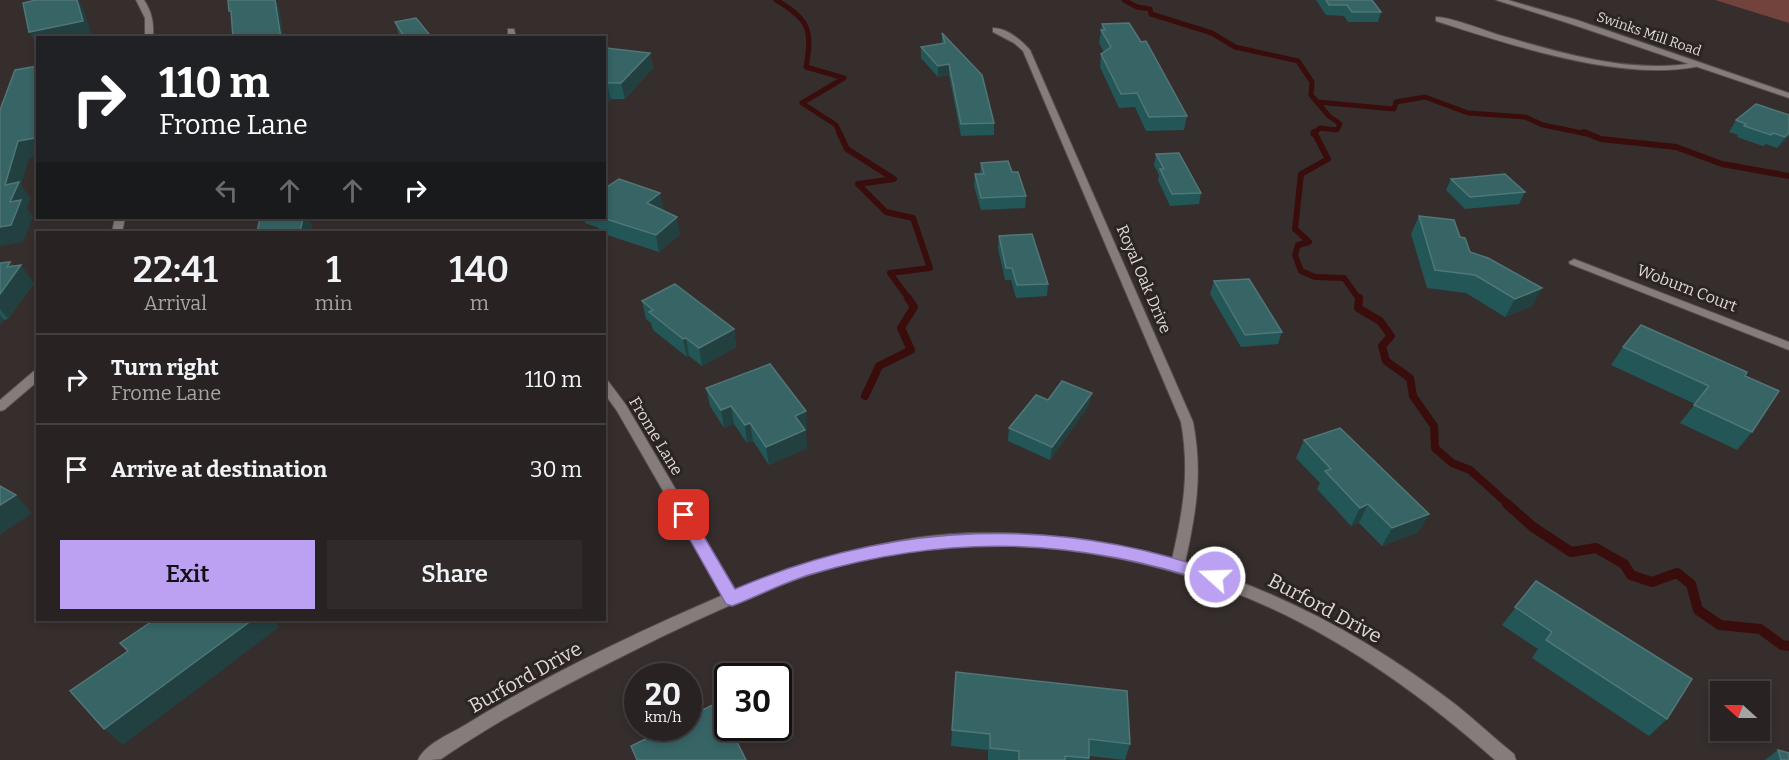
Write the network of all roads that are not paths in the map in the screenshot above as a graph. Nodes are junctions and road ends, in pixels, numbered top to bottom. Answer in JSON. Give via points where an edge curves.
{"nodes":[{"id":1,"x":140,"y":0,"type":"edge"},
{"id":2,"x":1500,"y":0,"type":"edge"},
{"id":3,"x":1439,"y":19,"type":"dead end"},
{"id":4,"x":996,"y":30,"type":"dead end"},
{"id":5,"x":149,"y":36,"type":"edge"},
{"id":6,"x":1695,"y":65,"type":"junction"},
{"id":7,"x":1789,"y":96,"type":"edge"},
{"id":8,"x":1574,"y":262,"type":"dead end"},
{"id":9,"x":1789,"y":346,"type":"edge"},
{"id":10,"x":36,"y":376,"type":"edge"},
{"id":11,"x":606,"y":387,"type":"edge"},
{"id":12,"x":0,"y":407,"type":"edge"},
{"id":13,"x":1178,"y":564,"type":"junction"},
{"id":14,"x":732,"y":598,"type":"junction"},
{"id":15,"x":426,"y":760,"type":"edge"},
{"id":16,"x":1508,"y":760,"type":"edge"}],
"edges":[{"from":1,"to":5,"type":"street","via":[[151,25]]},
{"from":2,"to":6,"type":"street","name":"Swinks Mill Road"},
{"from":3,"to":6,"type":"street","via":[[1519,44],[1605,63],[1655,70]]},
{"from":4,"to":13,"type":"street","name":"Royal Oak Drive","via":[[1026,50],[1187,422],[1194,490]]},
{"from":6,"to":7,"type":"street","name":"Swinks Mill Road"},
{"from":8,"to":9,"type":"street","name":"Woburn Court"},
{"from":10,"to":12,"type":"street"},
{"from":11,"to":14,"type":"street","name":"Frome Lane"},
{"from":13,"to":14,"type":"street","name":"Burford Drive","via":[[1083,545],[1007,538],[960,540],[899,546],[813,567]]},
{"from":13,"to":16,"type":"street","name":"Burford Drive","via":[[1233,584],[1341,637],[1451,711]]},
{"from":14,"to":15,"type":"street","name":"Burford Drive","via":[[523,698]]}]}
